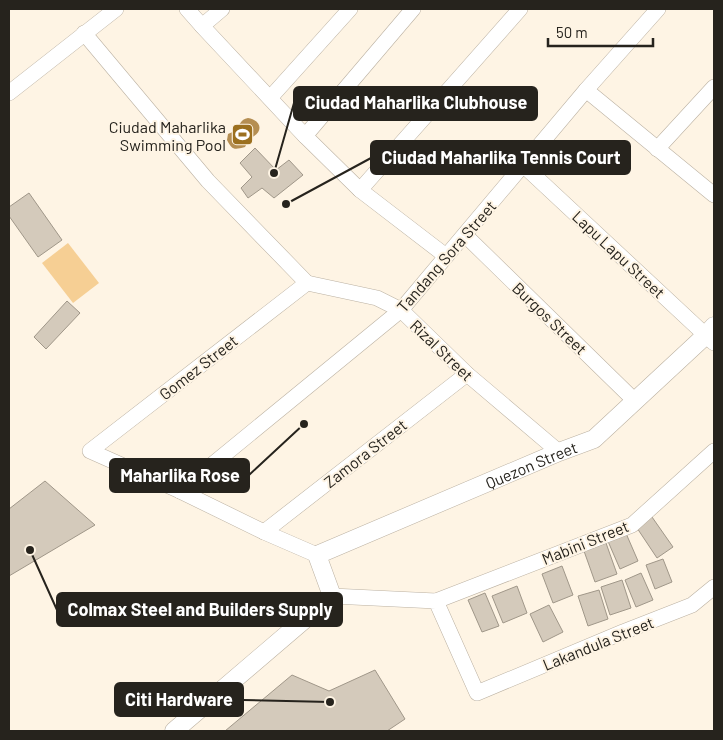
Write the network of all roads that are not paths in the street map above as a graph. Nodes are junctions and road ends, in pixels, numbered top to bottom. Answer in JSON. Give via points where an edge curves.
{"nodes":[{"id":1,"x":116,"y":9,"type":"edge"},
{"id":2,"x":187,"y":9,"type":"edge"},
{"id":3,"x":222,"y":9,"type":"edge"},
{"id":4,"x":350,"y":9,"type":"edge"},
{"id":5,"x":413,"y":9,"type":"edge"},
{"id":6,"x":520,"y":9,"type":"edge"},
{"id":7,"x":658,"y":9,"type":"edge"},
{"id":8,"x":202,"y":26,"type":"junction"},
{"id":9,"x":84,"y":33,"type":"junction"},
{"id":10,"x":714,"y":87,"type":"edge"},
{"id":11,"x":586,"y":90,"type":"junction"},
{"id":12,"x":9,"y":93,"type":"edge"},
{"id":13,"x":270,"y":98,"type":"junction"},
{"id":14,"x":305,"y":136,"type":"junction"},
{"id":15,"x":657,"y":149,"type":"junction"},
{"id":16,"x":523,"y":165,"type":"junction"},
{"id":17,"x":360,"y":190,"type":"junction"},
{"id":18,"x":714,"y":195,"type":"edge"},
{"id":19,"x":465,"y":235,"type":"junction"},
{"id":20,"x":446,"y":256,"type":"junction"},
{"id":21,"x":307,"y":283,"type":"junction"},
{"id":22,"x":401,"y":310,"type":"junction"},
{"id":23,"x":712,"y":335,"type":"edge"},
{"id":24,"x":467,"y":374,"type":"junction"},
{"id":25,"x":634,"y":401,"type":"junction"},
{"id":26,"x":714,"y":451,"type":"edge"},
{"id":27,"x":560,"y":452,"type":"junction"},
{"id":28,"x":180,"y":491,"type":"junction"},
{"id":29,"x":264,"y":532,"type":"junction"},
{"id":30,"x":317,"y":556,"type":"junction"},
{"id":31,"x":714,"y":586,"type":"edge"},
{"id":32,"x":332,"y":596,"type":"junction"},
{"id":33,"x":436,"y":601,"type":"junction"},
{"id":34,"x":174,"y":731,"type":"edge"}],
"edges":[{"from":1,"to":9,"type":"street"},
{"from":2,"to":8,"type":"street"},
{"from":3,"to":8,"type":"street"},
{"from":4,"to":13,"type":"street"},
{"from":5,"to":14,"type":"street"},
{"from":6,"to":17,"type":"street"},
{"from":7,"to":11,"type":"street","name":"Tandang Sora Street"},
{"from":8,"to":13,"type":"street"},
{"from":9,"to":12,"type":"street"},
{"from":9,"to":21,"type":"street","via":[[208,181]]},
{"from":10,"to":15,"type":"street"},
{"from":11,"to":15,"type":"street"},
{"from":11,"to":16,"type":"street","name":"Tandang Sora Street"},
{"from":13,"to":14,"type":"street"},
{"from":14,"to":17,"type":"street"},
{"from":15,"to":18,"type":"street"},
{"from":16,"to":19,"type":"street","name":"Tandang Sora Street"},
{"from":16,"to":23,"type":"street","name":"Lapu Lapu Street"},
{"from":17,"to":20,"type":"street"},
{"from":19,"to":20,"type":"street","name":"Tandang Sora Street"},
{"from":19,"to":25,"type":"street","name":"Burgos Street"},
{"from":20,"to":22,"type":"street","name":"Tandang Sora Street"},
{"from":21,"to":22,"type":"street","name":"Rizal Street","via":[[377,298]]},
{"from":21,"to":28,"type":"street","name":"Gomez Street","via":[[90,451]]},
{"from":22,"to":24,"type":"street","name":"Rizal Street"},
{"from":22,"to":28,"type":"street","name":"Tandang Sora Street"},
{"from":23,"to":25,"type":"street","name":"Quezon Street"},
{"from":24,"to":27,"type":"street","name":"Rizal Street"},
{"from":24,"to":29,"type":"street","name":"Zamora Street"},
{"from":25,"to":27,"type":"street","name":"Quezon Street","via":[[594,438]]},
{"from":26,"to":33,"type":"street","name":"Mabini Street","via":[[632,525]]},
{"from":27,"to":30,"type":"street","name":"Quezon Street"},
{"from":28,"to":29,"type":"street"},
{"from":29,"to":30,"type":"street"},
{"from":30,"to":32,"type":"street"},
{"from":31,"to":33,"type":"street","name":"Lakandula Street","via":[[692,605],[477,693]]},
{"from":32,"to":33,"type":"street"},
{"from":32,"to":34,"type":"street"}]}
